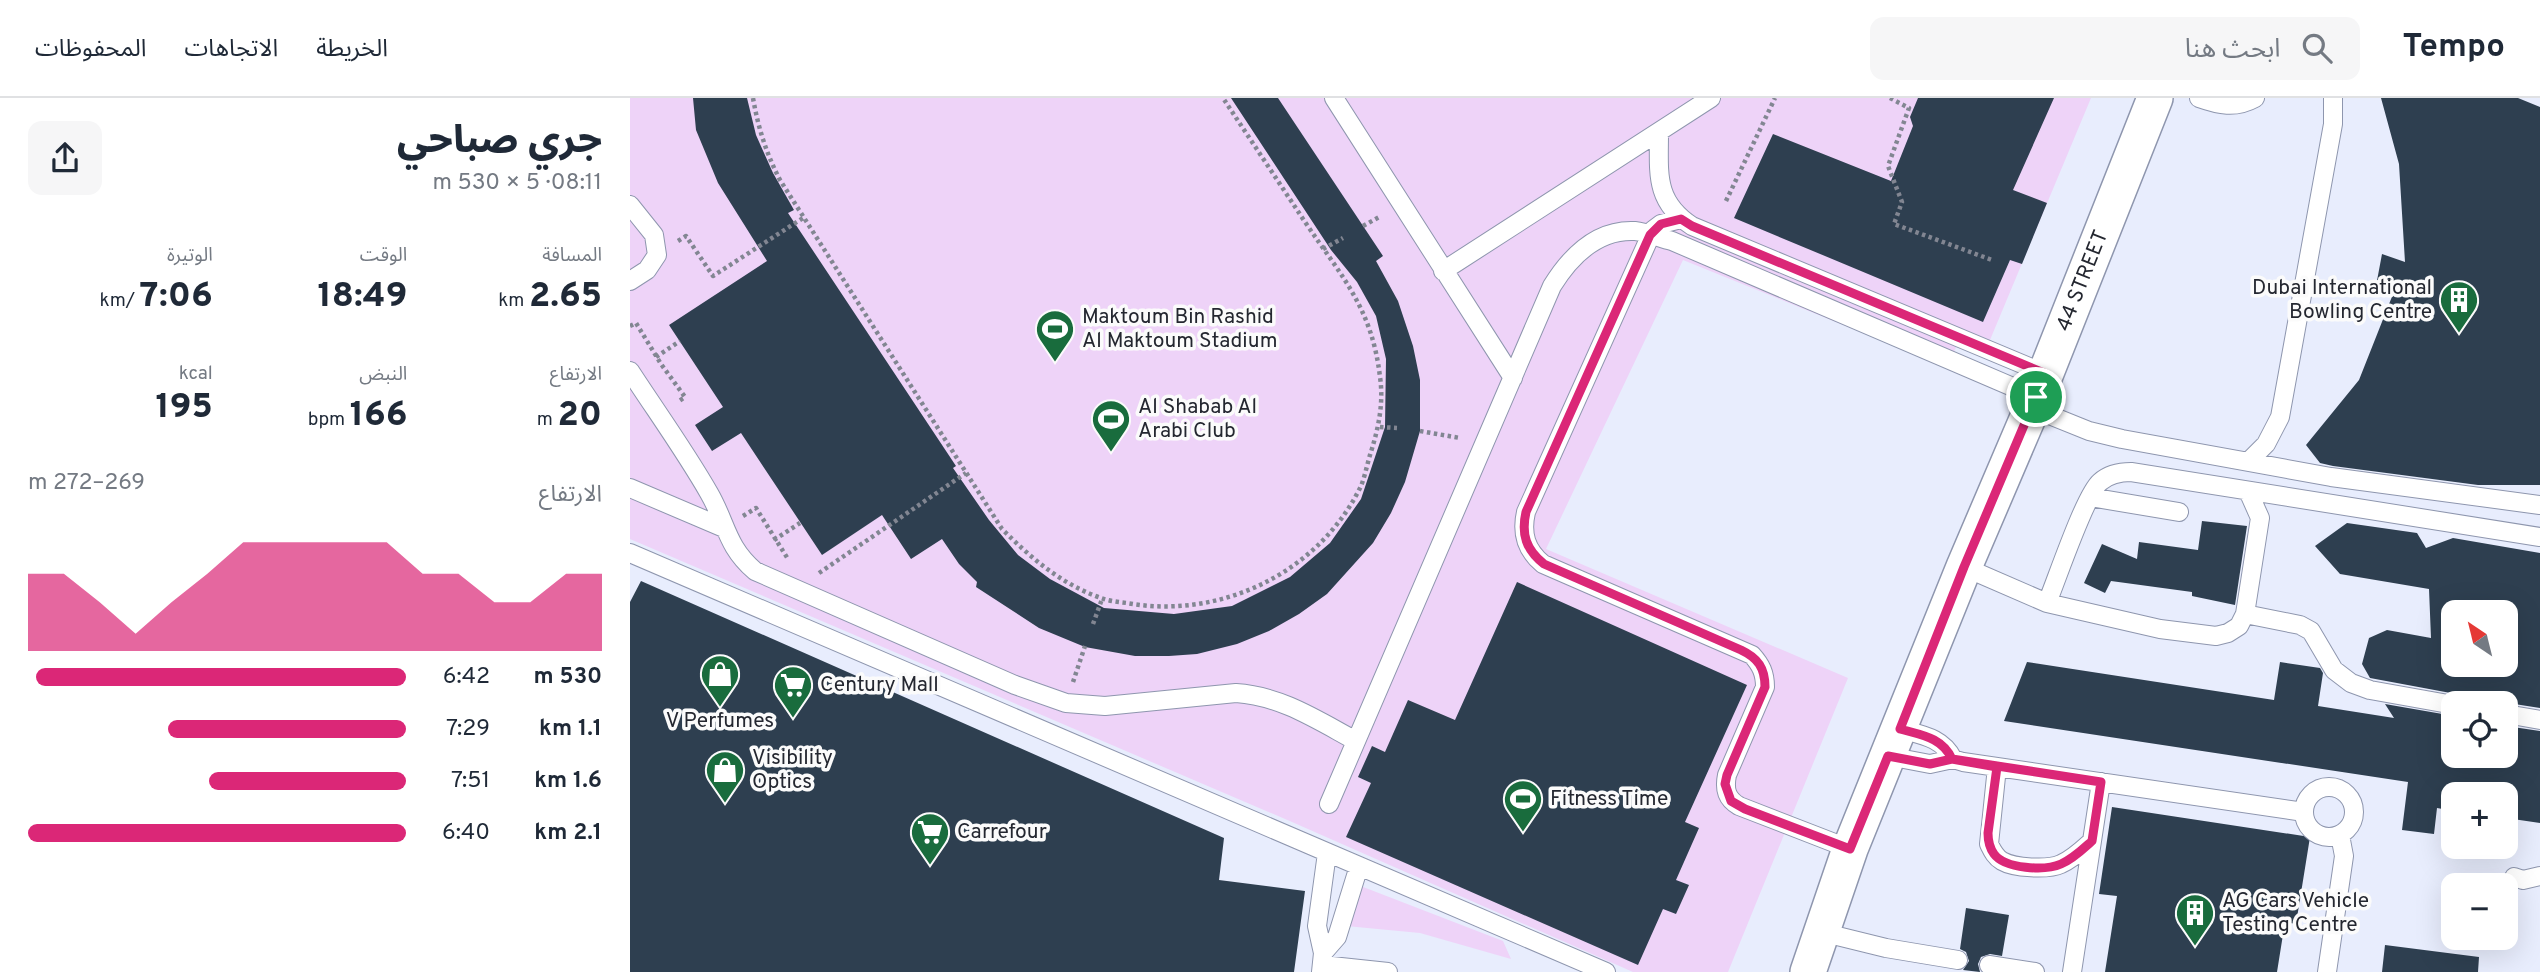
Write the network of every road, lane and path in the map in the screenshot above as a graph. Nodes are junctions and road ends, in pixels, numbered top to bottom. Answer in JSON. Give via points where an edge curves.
{"nodes":[{"id":1,"x":753,"y":98,"type":"edge"},
{"id":2,"x":1223,"y":98,"type":"edge"},
{"id":3,"x":1334,"y":98,"type":"edge"},
{"id":4,"x":1711,"y":98,"type":"edge"},
{"id":5,"x":1775,"y":98,"type":"edge"},
{"id":6,"x":1890,"y":98,"type":"edge"},
{"id":7,"x":2155,"y":98,"type":"edge"},
{"id":8,"x":2199,"y":98,"type":"edge"},
{"id":9,"x":2255,"y":98,"type":"edge"},
{"id":10,"x":2333,"y":98,"type":"edge"},
{"id":11,"x":1659,"y":132,"type":"junction"},
{"id":12,"x":1726,"y":201,"type":"dead end"},
{"id":13,"x":630,"y":205,"type":"edge"},
{"id":14,"x":803,"y":218,"type":"junction"},
{"id":15,"x":1681,"y":219,"type":"junction"},
{"id":16,"x":1650,"y":235,"type":"junction"},
{"id":17,"x":1343,"y":238,"type":"dead end"},
{"id":18,"x":1323,"y":249,"type":"junction"},
{"id":19,"x":657,"y":255,"type":"junction"},
{"id":20,"x":1992,"y":260,"type":"dead end"},
{"id":21,"x":1443,"y":271,"type":"junction"},
{"id":22,"x":630,"y":281,"type":"edge"},
{"id":23,"x":630,"y":326,"type":"edge"},
{"id":24,"x":680,"y":341,"type":"dead end"},
{"id":25,"x":656,"y":357,"type":"junction"},
{"id":26,"x":630,"y":371,"type":"edge"},
{"id":27,"x":1513,"y":378,"type":"junction"},
{"id":28,"x":677,"y":384,"type":"dead end"},
{"id":29,"x":2038,"y":393,"type":"junction"},
{"id":30,"x":1380,"y":427,"type":"junction"},
{"id":31,"x":1397,"y":428,"type":"dead end"},
{"id":32,"x":1420,"y":431,"type":"dead end"},
{"id":33,"x":1485,"y":442,"type":"junction"},
{"id":34,"x":2249,"y":461,"type":"junction"},
{"id":35,"x":966,"y":473,"type":"junction"},
{"id":36,"x":630,"y":488,"type":"edge"},
{"id":37,"x":2248,"y":491,"type":"junction"},
{"id":38,"x":2090,"y":496,"type":"junction"},
{"id":39,"x":2540,"y":505,"type":"edge"},
{"id":40,"x":2179,"y":512,"type":"dead end"},
{"id":41,"x":764,"y":522,"type":"dead end"},
{"id":42,"x":800,"y":523,"type":"dead end"},
{"id":43,"x":724,"y":528,"type":"junction"},
{"id":44,"x":2540,"y":537,"type":"edge"},
{"id":45,"x":774,"y":540,"type":"junction"},
{"id":46,"x":781,"y":550,"type":"dead end"},
{"id":47,"x":630,"y":553,"type":"edge"},
{"id":48,"x":1964,"y":567,"type":"junction"},
{"id":49,"x":805,"y":594,"type":"junction"},
{"id":50,"x":1102,"y":599,"type":"junction"},
{"id":51,"x":2048,"y":603,"type":"junction"},
{"id":52,"x":2245,"y":614,"type":"junction"},
{"id":53,"x":1093,"y":624,"type":"dead end"},
{"id":54,"x":1085,"y":646,"type":"dead end"},
{"id":55,"x":1066,"y":703,"type":"junction"},
{"id":56,"x":2441,"y":703,"type":"edge"},
{"id":57,"x":2518,"y":716,"type":"edge"},
{"id":58,"x":2540,"y":720,"type":"edge"},
{"id":59,"x":1356,"y":741,"type":"junction"},
{"id":60,"x":1894,"y":742,"type":"junction"},
{"id":61,"x":1952,"y":759,"type":"junction"},
{"id":62,"x":1997,"y":767,"type":"junction"},
{"id":63,"x":2101,"y":782,"type":"junction"},
{"id":64,"x":1329,"y":804,"type":"dead end"},
{"id":65,"x":2304,"y":812,"type":"junction"},
{"id":66,"x":2340,"y":835,"type":"junction"},
{"id":67,"x":2092,"y":841,"type":"junction"},
{"id":68,"x":1850,"y":849,"type":"junction"},
{"id":69,"x":1327,"y":853,"type":"junction"},
{"id":70,"x":1359,"y":866,"type":"junction"},
{"id":71,"x":2540,"y":876,"type":"edge"},
{"id":72,"x":2518,"y":878,"type":"edge"},
{"id":73,"x":1821,"y":932,"type":"junction"},
{"id":74,"x":1958,"y":960,"type":"dead end"},
{"id":75,"x":1322,"y":963,"type":"edge"},
{"id":76,"x":1932,"y":964,"type":"edge"},
{"id":77,"x":1989,"y":965,"type":"dead end"},
{"id":78,"x":1388,"y":972,"type":"edge"},
{"id":79,"x":1606,"y":972,"type":"edge"},
{"id":80,"x":1808,"y":972,"type":"edge"},
{"id":81,"x":2035,"y":972,"type":"edge"},
{"id":82,"x":2072,"y":972,"type":"edge"},
{"id":83,"x":2327,"y":972,"type":"edge"}],
"edges":[{"from":1,"to":14,"type":"path","via":[[770,160]]},
{"from":2,"to":18,"type":"path"},
{"from":3,"to":21,"type":"lane"},
{"from":4,"to":11,"type":"lane"},
{"from":5,"to":12,"type":"path"},
{"from":6,"to":20,"type":"path","via":[[1909,108],[1888,166],[1902,202],[1894,224]]},
{"from":7,"to":29,"type":"street","name":"44 STREET"},
{"from":8,"to":9,"type":"lane","via":[[2221,105]]},
{"from":10,"to":34,"type":"lane","via":[[2333,124],[2280,416],[2266,444]]},
{"from":11,"to":15,"type":"lane","via":[[1661,190]]},
{"from":11,"to":21,"type":"lane"},
{"from":13,"to":19,"type":"lane","via":[[654,235]]},
{"from":14,"to":19,"type":"path","via":[[713,276],[686,236]]},
{"from":14,"to":35,"type":"path"},
{"from":15,"to":16,"type":"lane","via":[[1661,224]]},
{"from":15,"to":29,"type":"lane"},
{"from":16,"to":27,"type":"lane","via":[[1635,231],[1610,234],[1566,263]]},
{"from":16,"to":29,"type":"lane"},
{"from":16,"to":68,"type":"lane","via":[[1526,512],[1528,547],[1554,569],[1752,655],[1765,675],[1765,687],[1727,775],[1726,794],[1739,806]]},
{"from":17,"to":18,"type":"path"},
{"from":18,"to":30,"type":"path","via":[[1365,313],[1381,379]]},
{"from":19,"to":22,"type":"lane","via":[[647,270]]},
{"from":21,"to":27,"type":"lane"},
{"from":23,"to":25,"type":"path","via":[[636,323]]},
{"from":24,"to":25,"type":"path"},
{"from":25,"to":28,"type":"path"},
{"from":26,"to":43,"type":"lane","via":[[708,490]]},
{"from":27,"to":33,"type":"lane"},
{"from":29,"to":34,"type":"lane","via":[[2105,436]]},
{"from":29,"to":48,"type":"street","name":"44 STREET"},
{"from":30,"to":31,"type":"path"},
{"from":30,"to":50,"type":"path","via":[[1361,485],[1333,530],[1297,564],[1253,589],[1182,608]]},
{"from":32,"to":33,"type":"path"},
{"from":33,"to":59,"type":"lane"},
{"from":34,"to":39,"type":"lane","via":[[2331,477]]},
{"from":35,"to":49,"type":"path","via":[[813,577]]},
{"from":35,"to":50,"type":"path","via":[[1002,529],[1031,559],[1064,582]]},
{"from":36,"to":43,"type":"lane"},
{"from":37,"to":38,"type":"lane","via":[[2120,472],[2100,481]]},
{"from":37,"to":44,"type":"lane"},
{"from":37,"to":52,"type":"lane","via":[[2258,510],[2259,528]]},
{"from":38,"to":40,"type":"lane"},
{"from":38,"to":51,"type":"lane"},
{"from":41,"to":45,"type":"path"},
{"from":42,"to":45,"type":"path"},
{"from":43,"to":49,"type":"lane","via":[[731,544],[755,571]]},
{"from":45,"to":46,"type":"path"},
{"from":47,"to":69,"type":"lane"},
{"from":48,"to":51,"type":"lane"},
{"from":48,"to":60,"type":"street","name":"44 STREET"},
{"from":49,"to":55,"type":"lane","via":[[1032,693]]},
{"from":50,"to":53,"type":"path"},
{"from":51,"to":52,"type":"lane","via":[[2160,629],[2216,636],[2239,625]]},
{"from":52,"to":56,"type":"lane","via":[[2311,631],[2334,670],[2351,683]]},
{"from":54,"to":55,"type":"path"},
{"from":55,"to":59,"type":"lane","via":[[1105,706],[1254,694],[1297,709]]},
{"from":57,"to":58,"type":"lane"},
{"from":59,"to":64,"type":"lane"},
{"from":60,"to":61,"type":"lane","via":[[1930,764]]},
{"from":60,"to":61,"type":"lane","via":[[1940,741]]},
{"from":60,"to":68,"type":"street","name":"44 STREET"},
{"from":61,"to":62,"type":"lane"},
{"from":62,"to":63,"type":"lane"},
{"from":62,"to":67,"type":"lane","via":[[1989,844],[2001,861],[2052,867]]},
{"from":63,"to":65,"type":"lane"},
{"from":63,"to":67,"type":"lane"},
{"from":65,"to":66,"type":"lane","via":[[2312,831],[2331,838]]},
{"from":65,"to":66,"type":"lane","via":[[2311,794],[2329,787],[2339,789],[2353,801],[2355,811],[2348,829]]},
{"from":66,"to":83,"type":"lane","via":[[2344,856]]},
{"from":67,"to":82,"type":"lane"},
{"from":68,"to":73,"type":"street","name":"44 STREET"},
{"from":69,"to":70,"type":"lane"},
{"from":69,"to":75,"type":"lane","via":[[1317,926]]},
{"from":70,"to":75,"type":"lane","via":[[1337,937]]},
{"from":70,"to":79,"type":"lane"},
{"from":71,"to":72,"type":"lane"},
{"from":73,"to":76,"type":"lane"},
{"from":73,"to":80,"type":"street","name":"44 STREET"},
{"from":74,"to":76,"type":"lane"},
{"from":75,"to":78,"type":"lane"},
{"from":77,"to":81,"type":"lane"}]}
